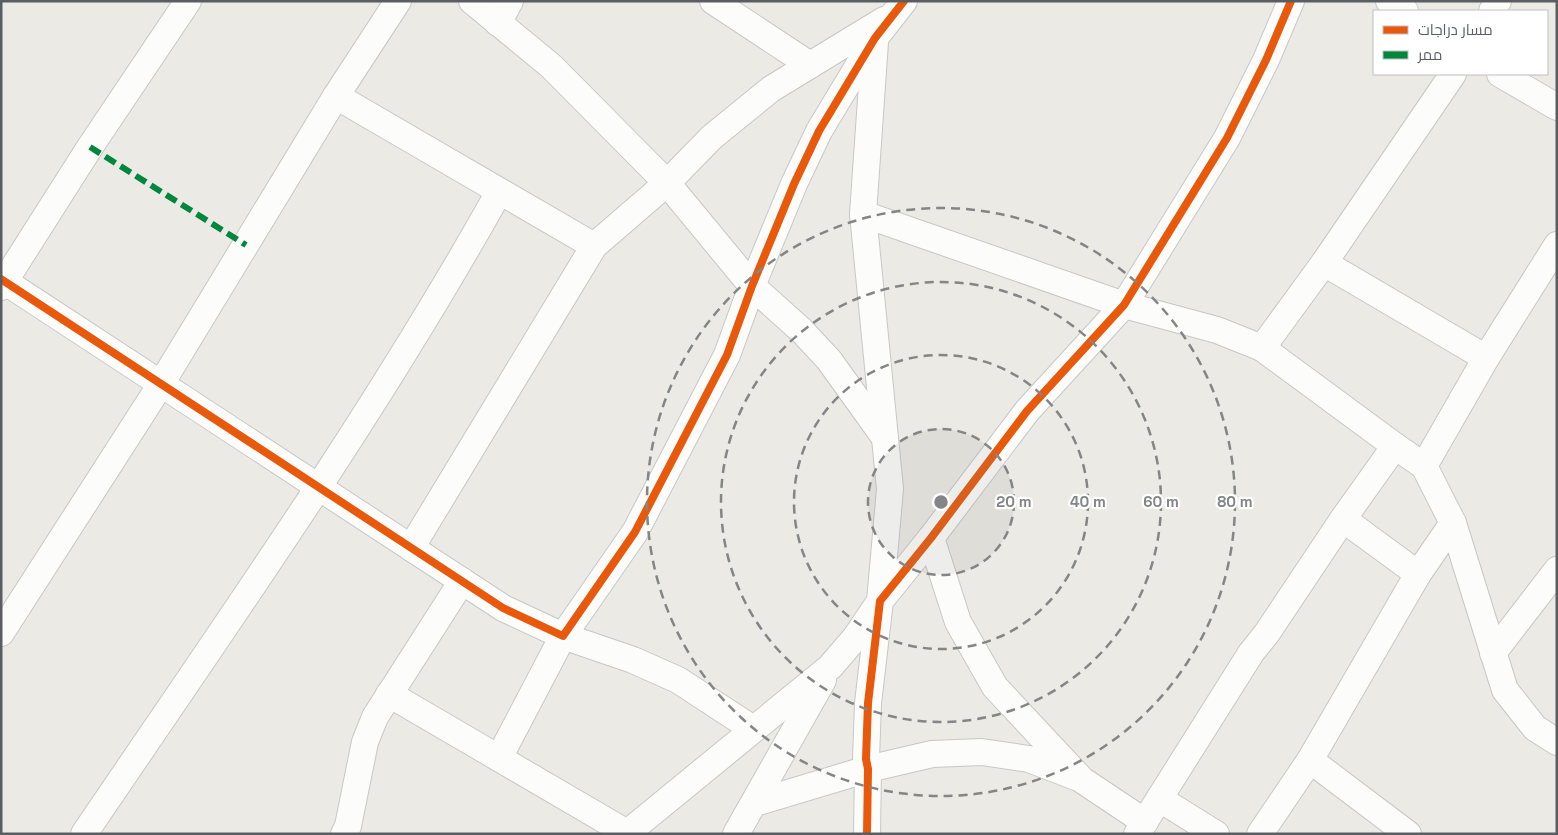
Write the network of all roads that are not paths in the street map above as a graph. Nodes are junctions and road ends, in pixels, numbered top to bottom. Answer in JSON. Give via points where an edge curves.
{"nodes":[{"id":1,"x":188,"y":1,"type":"edge"},
{"id":2,"x":398,"y":1,"type":"edge"},
{"id":3,"x":472,"y":1,"type":"edge"},
{"id":4,"x":713,"y":1,"type":"edge"},
{"id":5,"x":1291,"y":1,"type":"edge"},
{"id":6,"x":1389,"y":1,"type":"edge"},
{"id":7,"x":899,"y":8,"type":"edge"},
{"id":8,"x":1402,"y":10,"type":"edge"},
{"id":9,"x":504,"y":12,"type":"edge"},
{"id":10,"x":875,"y":38,"type":"junction"},
{"id":11,"x":810,"y":65,"type":"junction"},
{"id":12,"x":1452,"y":75,"type":"edge"},
{"id":13,"x":1502,"y":75,"type":"edge"},
{"id":14,"x":336,"y":96,"type":"junction"},
{"id":15,"x":1557,"y":107,"type":"edge"},
{"id":16,"x":667,"y":183,"type":"junction"},
{"id":17,"x":499,"y":192,"type":"junction"},
{"id":18,"x":863,"y":214,"type":"junction"},
{"id":19,"x":1557,"y":245,"type":"edge"},
{"id":20,"x":594,"y":246,"type":"junction"},
{"id":21,"x":1324,"y":263,"type":"junction"},
{"id":22,"x":3,"y":282,"type":"edge"},
{"id":23,"x":752,"y":286,"type":"junction"},
{"id":24,"x":1124,"y":305,"type":"junction"},
{"id":25,"x":1262,"y":348,"type":"junction"},
{"id":26,"x":1486,"y":358,"type":"junction"},
{"id":27,"x":161,"y":384,"type":"junction"},
{"id":28,"x":885,"y":439,"type":"junction"},
{"id":29,"x":1395,"y":446,"type":"junction"},
{"id":30,"x":1424,"y":466,"type":"junction"},
{"id":31,"x":318,"y":488,"type":"junction"},
{"id":32,"x":1343,"y":519,"type":"junction"},
{"id":33,"x":1453,"y":523,"type":"junction"},
{"id":34,"x":931,"y":538,"type":"junction"},
{"id":35,"x":411,"y":548,"type":"junction"},
{"id":36,"x":1418,"y":574,"type":"junction"},
{"id":37,"x":462,"y":581,"type":"junction"},
{"id":38,"x":1553,"y":582,"type":"edge"},
{"id":39,"x":880,"y":601,"type":"junction"},
{"id":40,"x":1,"y":633,"type":"edge"},
{"id":41,"x":563,"y":636,"type":"junction"},
{"id":42,"x":1493,"y":653,"type":"junction"},
{"id":43,"x":830,"y":667,"type":"junction"},
{"id":44,"x":389,"y":694,"type":"junction"},
{"id":45,"x":753,"y":729,"type":"junction"},
{"id":46,"x":1557,"y":742,"type":"edge"},
{"id":47,"x":499,"y":758,"type":"junction"},
{"id":48,"x":1310,"y":760,"type":"junction"},
{"id":49,"x":868,"y":769,"type":"junction"},
{"id":50,"x":1082,"y":780,"type":"junction"},
{"id":51,"x":1160,"y":799,"type":"junction"},
{"id":52,"x":755,"y":802,"type":"junction"},
{"id":53,"x":1141,"y":828,"type":"edge"},
{"id":54,"x":351,"y":831,"type":"edge"},
{"id":55,"x":627,"y":833,"type":"edge"},
{"id":56,"x":1404,"y":833,"type":"edge"},
{"id":57,"x":84,"y":834,"type":"edge"},
{"id":58,"x":736,"y":834,"type":"edge"},
{"id":59,"x":867,"y":834,"type":"edge"},
{"id":60,"x":1216,"y":834,"type":"edge"},
{"id":61,"x":1260,"y":834,"type":"edge"}],
"edges":[{"from":1,"to":22,"type":"street"},
{"from":2,"to":14,"type":"street"},
{"from":3,"to":9,"type":"street"},
{"from":4,"to":11,"type":"street"},
{"from":5,"to":24,"type":"street","via":[[1227,138]]},
{"from":6,"to":8,"type":"street"},
{"from":7,"to":10,"type":"street"},
{"from":7,"to":11,"type":"street"},
{"from":9,"to":16,"type":"street","via":[[551,66]]},
{"from":10,"to":18,"type":"street"},
{"from":10,"to":23,"type":"street","via":[[818,131]]},
{"from":11,"to":16,"type":"street","via":[[771,89],[712,136]]},
{"from":12,"to":21,"type":"street"},
{"from":13,"to":15,"type":"street"},
{"from":14,"to":17,"type":"street"},
{"from":14,"to":27,"type":"street"},
{"from":16,"to":20,"type":"street"},
{"from":16,"to":23,"type":"street"},
{"from":17,"to":20,"type":"street"},
{"from":17,"to":31,"type":"street","via":[[460,262]]},
{"from":18,"to":24,"type":"street"},
{"from":18,"to":28,"type":"street"},
{"from":19,"to":26,"type":"street"},
{"from":20,"to":35,"type":"street"},
{"from":21,"to":25,"type":"street"},
{"from":21,"to":26,"type":"street"},
{"from":22,"to":27,"type":"street"},
{"from":23,"to":28,"type":"street","via":[[829,360]]},
{"from":23,"to":41,"type":"street","via":[[727,355],[634,532]]},
{"from":24,"to":25,"type":"street","via":[[1217,330]]},
{"from":24,"to":34,"type":"street","via":[[1027,411]]},
{"from":25,"to":29,"type":"street"},
{"from":26,"to":30,"type":"street"},
{"from":27,"to":31,"type":"street"},
{"from":27,"to":40,"type":"street"},
{"from":28,"to":39,"type":"street","via":[[890,488]]},
{"from":29,"to":30,"type":"street"},
{"from":29,"to":32,"type":"street"},
{"from":30,"to":33,"type":"street"},
{"from":31,"to":35,"type":"street"},
{"from":31,"to":57,"type":"street"},
{"from":32,"to":36,"type":"street"},
{"from":32,"to":51,"type":"street","via":[[1251,654]]},
{"from":33,"to":36,"type":"street"},
{"from":33,"to":42,"type":"street"},
{"from":34,"to":39,"type":"street"},
{"from":34,"to":50,"type":"street","via":[[958,622],[995,687]]},
{"from":35,"to":37,"type":"street"},
{"from":36,"to":48,"type":"street"},
{"from":37,"to":41,"type":"street","via":[[503,608]]},
{"from":37,"to":44,"type":"street"},
{"from":38,"to":42,"type":"street"},
{"from":39,"to":43,"type":"street"},
{"from":39,"to":49,"type":"street","via":[[868,702]]},
{"from":41,"to":45,"type":"street","via":[[633,660],[678,680]]},
{"from":41,"to":47,"type":"street"},
{"from":42,"to":46,"type":"street","via":[[1505,690],[1535,728]]},
{"from":43,"to":45,"type":"street"},
{"from":43,"to":52,"type":"street"},
{"from":44,"to":47,"type":"street"},
{"from":44,"to":54,"type":"street","via":[[365,742]]},
{"from":45,"to":55,"type":"street"},
{"from":47,"to":55,"type":"street"},
{"from":48,"to":56,"type":"street"},
{"from":48,"to":61,"type":"street"},
{"from":49,"to":50,"type":"street","via":[[932,754],[982,752],[1029,759]]},
{"from":49,"to":52,"type":"street"},
{"from":49,"to":59,"type":"street"},
{"from":50,"to":53,"type":"street"},
{"from":51,"to":53,"type":"street"},
{"from":51,"to":60,"type":"street"},
{"from":52,"to":58,"type":"street"}]}
